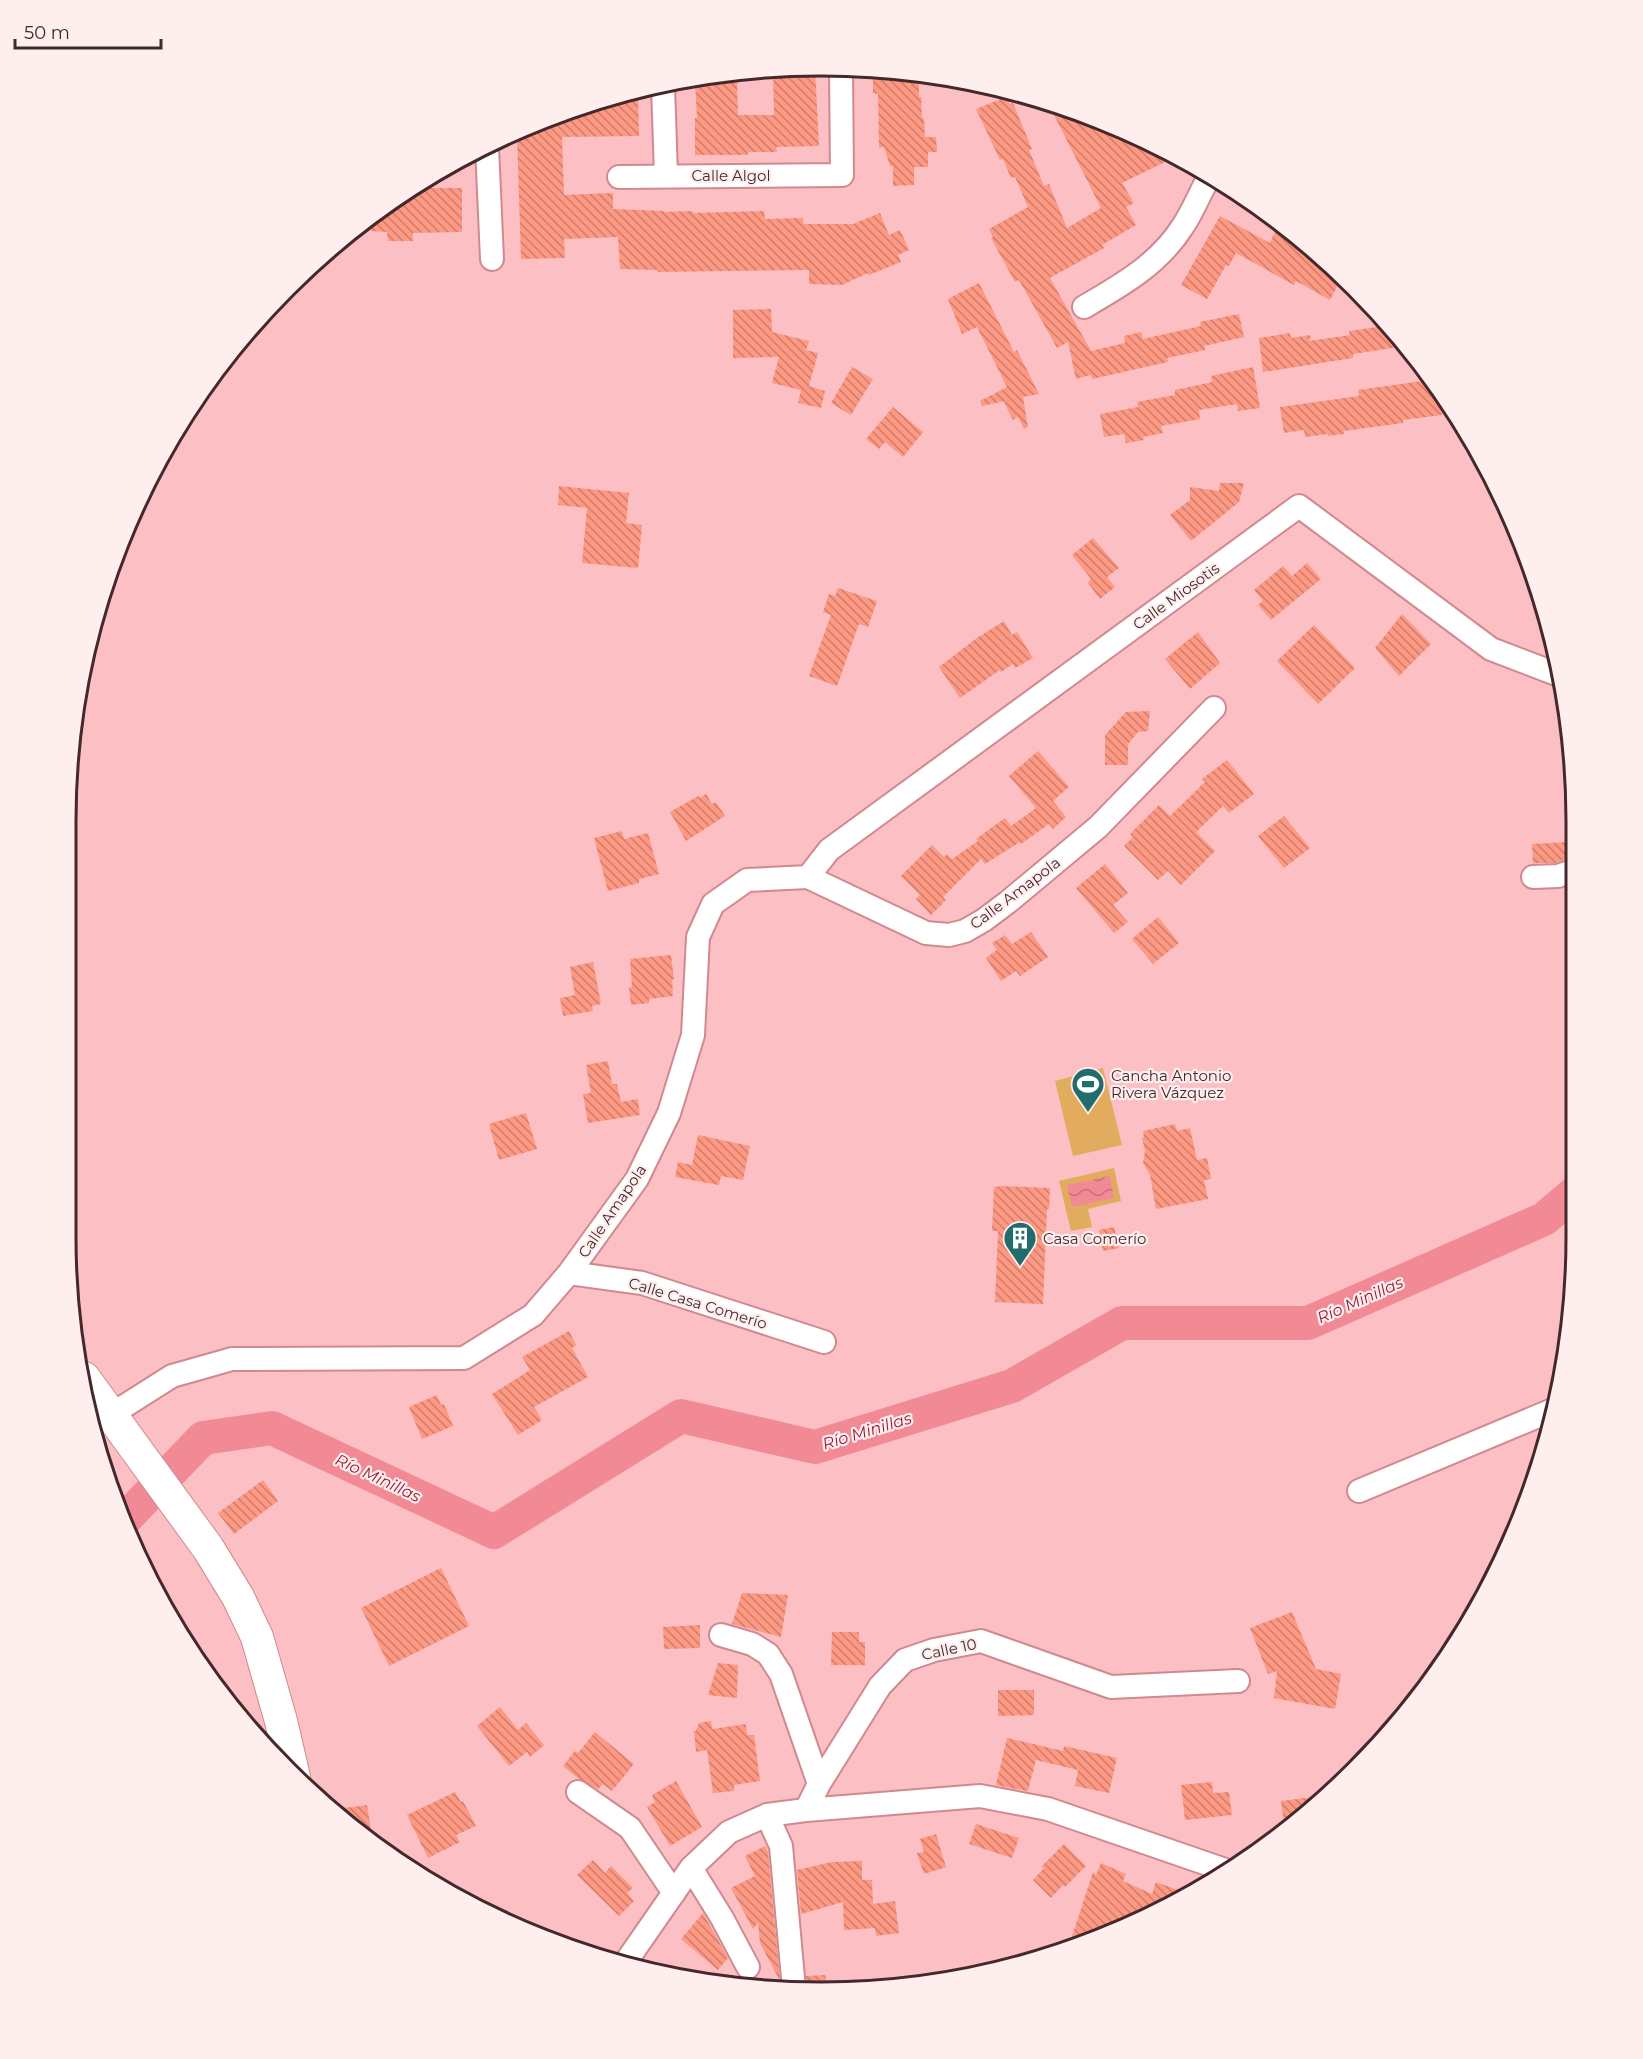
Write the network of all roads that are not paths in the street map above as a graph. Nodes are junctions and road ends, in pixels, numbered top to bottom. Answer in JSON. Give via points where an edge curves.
{"nodes":[{"id":1,"x":842,"y":77,"type":"edge"},
{"id":2,"x":663,"y":94,"type":"edge"},
{"id":3,"x":485,"y":157,"type":"edge"},
{"id":4,"x":666,"y":175,"type":"junction"},
{"id":5,"x":619,"y":177,"type":"dead end"},
{"id":6,"x":1206,"y":183,"type":"edge"},
{"id":7,"x":492,"y":259,"type":"dead end"},
{"id":8,"x":1084,"y":307,"type":"dead end"},
{"id":9,"x":1551,"y":672,"type":"edge"},
{"id":10,"x":1214,"y":708,"type":"dead end"},
{"id":11,"x":1566,"y":873,"type":"edge"},
{"id":12,"x":808,"y":877,"type":"junction"},
{"id":13,"x":1533,"y":877,"type":"dead end"},
{"id":14,"x":569,"y":1273,"type":"junction"},
{"id":15,"x":824,"y":1342,"type":"dead end"},
{"id":16,"x":92,"y":1389,"type":"edge"},
{"id":17,"x":1545,"y":1413,"type":"edge"},
{"id":18,"x":112,"y":1414,"type":"junction"},
{"id":19,"x":1359,"y":1491,"type":"dead end"},
{"id":20,"x":721,"y":1635,"type":"dead end"},
{"id":21,"x":1238,"y":1681,"type":"dead end"},
{"id":22,"x":290,"y":1759,"type":"edge"},
{"id":23,"x":819,"y":1784,"type":"junction"},
{"id":24,"x":578,"y":1792,"type":"dead end"},
{"id":25,"x":806,"y":1810,"type":"junction"},
{"id":26,"x":767,"y":1815,"type":"junction"},
{"id":27,"x":691,"y":1868,"type":"junction"},
{"id":28,"x":1218,"y":1868,"type":"edge"},
{"id":29,"x":674,"y":1893,"type":"junction"},
{"id":30,"x":629,"y":1957,"type":"edge"},
{"id":31,"x":748,"y":1967,"type":"dead end"},
{"id":32,"x":793,"y":1981,"type":"edge"}],
"edges":[{"from":1,"to":4,"type":"street","name":"Calle Algol","via":[[842,175]]},
{"from":2,"to":4,"type":"street"},
{"from":3,"to":7,"type":"street"},
{"from":4,"to":5,"type":"street","name":"Calle Algol"},
{"from":6,"to":8,"type":"street","via":[[1184,225],[1159,255],[1136,276]]},
{"from":9,"to":12,"type":"street","name":"Calle Miosotis","via":[[1491,649],[1299,506],[829,850]]},
{"from":10,"to":12,"type":"street","name":"Calle Amapola","via":[[1098,827],[1008,902],[965,931],[949,935],[926,933]]},
{"from":11,"to":13,"type":"street"},
{"from":12,"to":14,"type":"street","name":"Calle Amapola","via":[[747,880],[713,904],[698,937],[693,1035],[669,1113],[638,1179]]},
{"from":14,"to":15,"type":"street","name":"Calle Casa Comerío","via":[[642,1283]]},
{"from":14,"to":18,"type":"street","name":"Calle Amapola","via":[[533,1315],[464,1358],[232,1359],[172,1376]]},
{"from":16,"to":18,"type":"street"},
{"from":17,"to":19,"type":"street"},
{"from":18,"to":22,"type":"street","via":[[208,1548],[238,1597],[257,1637]]},
{"from":20,"to":23,"type":"street","via":[[752,1644],[768,1654],[781,1674]]},
{"from":21,"to":23,"type":"street","name":"Calle 10","via":[[1111,1687],[981,1641],[934,1650],[905,1660],[880,1686]]},
{"from":23,"to":25,"type":"street","name":"Calle 10"},
{"from":24,"to":29,"type":"street","via":[[630,1828]]},
{"from":25,"to":26,"type":"street"},
{"from":25,"to":28,"type":"street","via":[[980,1796],[1048,1809]]},
{"from":26,"to":27,"type":"street","via":[[729,1832]]},
{"from":26,"to":32,"type":"street","via":[[781,1846]]},
{"from":27,"to":29,"type":"street"},
{"from":27,"to":31,"type":"street"},
{"from":29,"to":30,"type":"street"}]}
